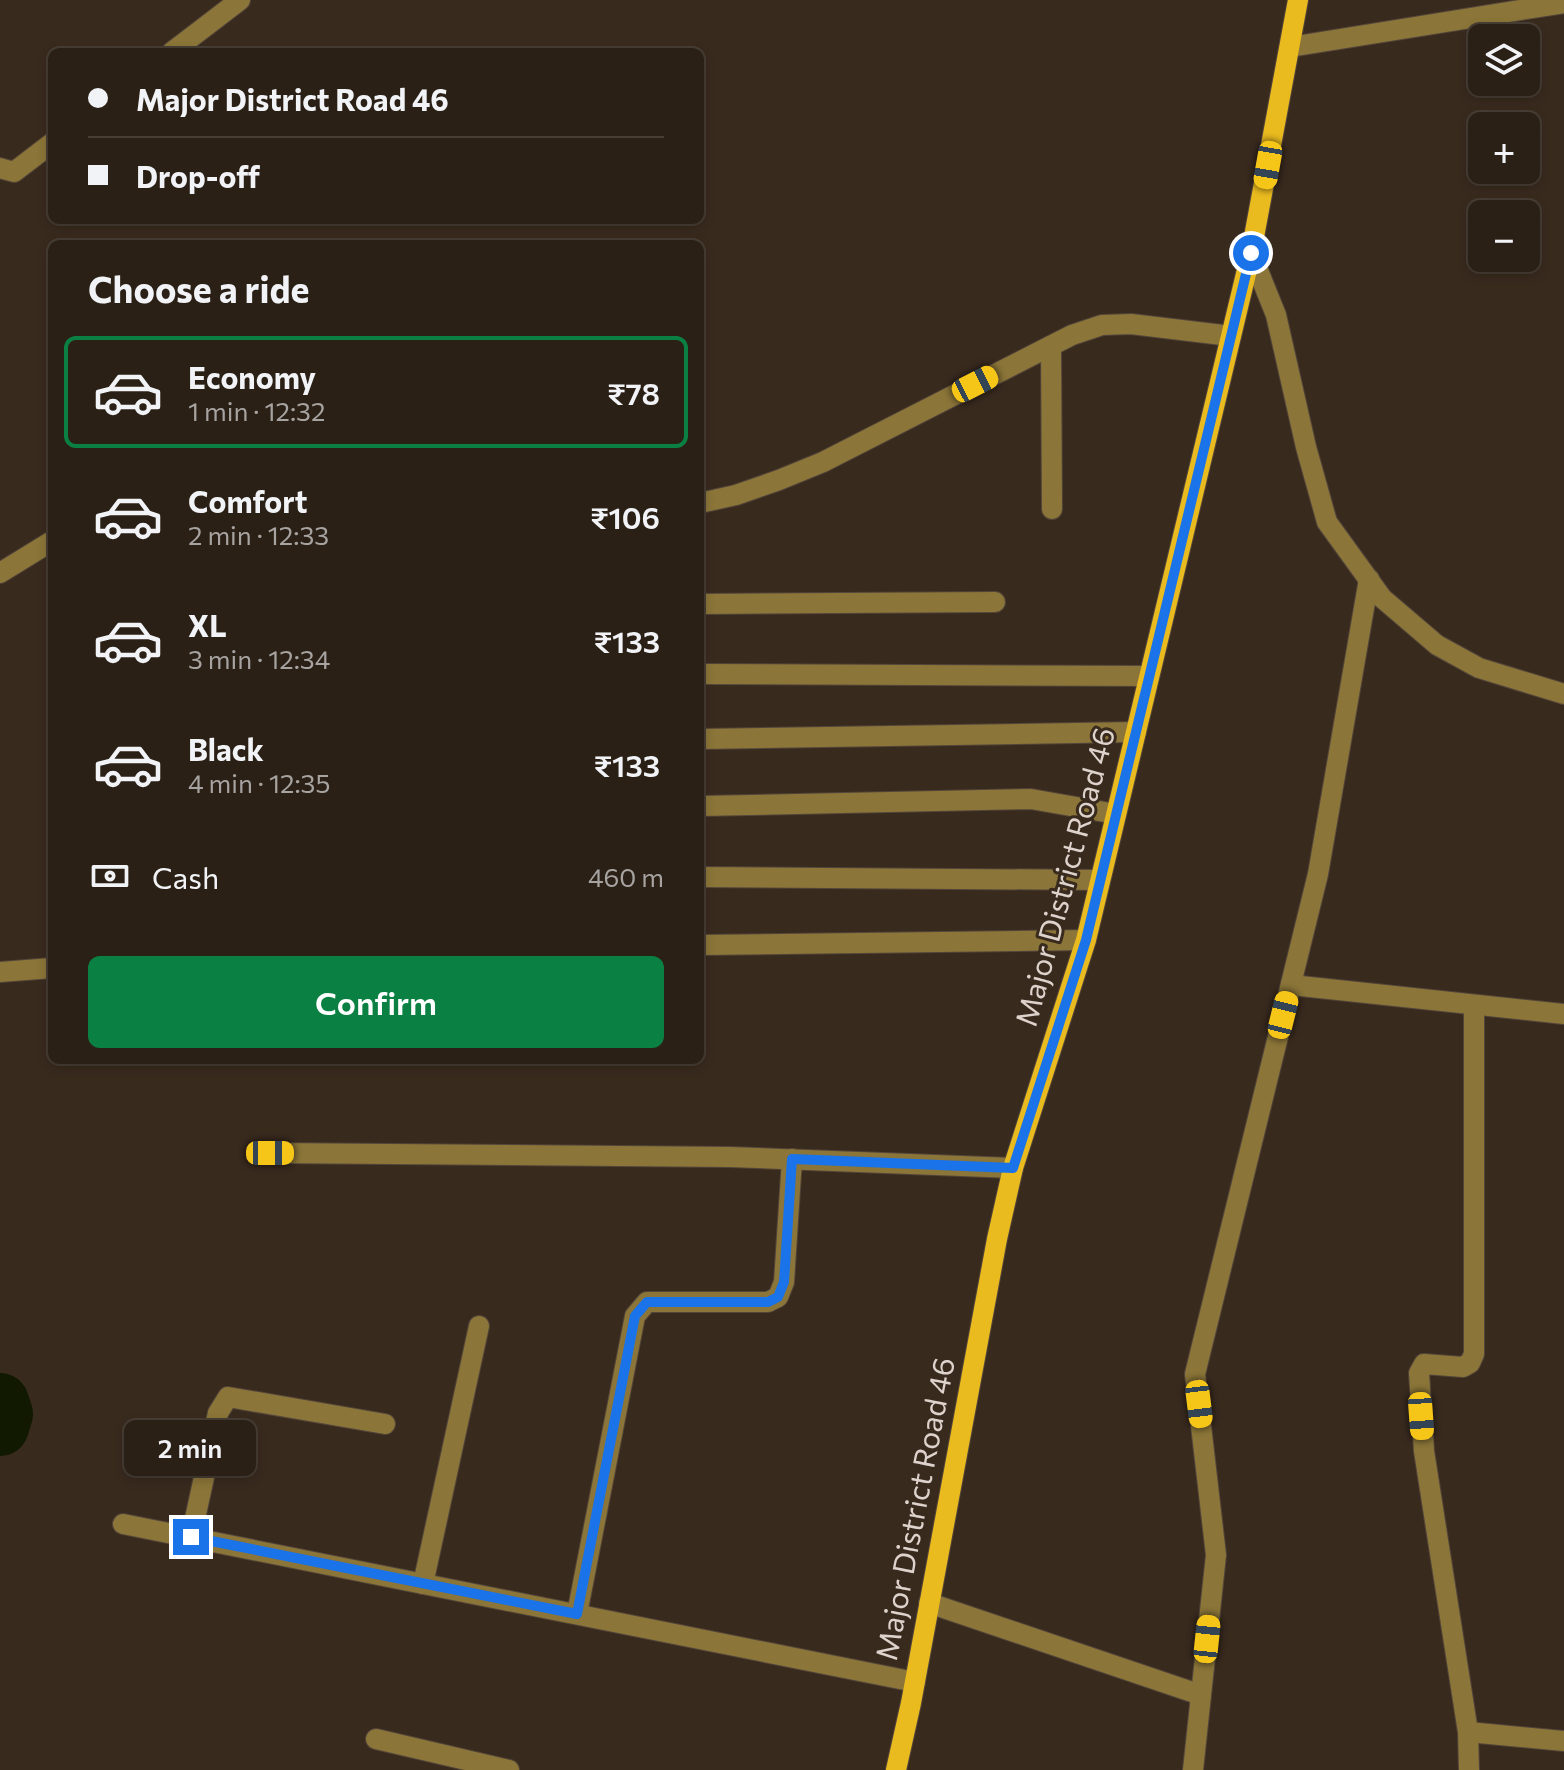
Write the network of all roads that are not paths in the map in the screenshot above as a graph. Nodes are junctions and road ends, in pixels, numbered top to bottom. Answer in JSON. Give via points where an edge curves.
{"nodes":[{"id":1,"x":240,"y":0,"type":"edge"},
{"id":2,"x":1298,"y":0,"type":"edge"},
{"id":3,"x":1564,"y":3,"type":"edge"},
{"id":4,"x":1512,"y":5,"type":"edge"},
{"id":5,"x":1290,"y":47,"type":"junction"},
{"id":6,"x":177,"y":48,"type":"edge"},
{"id":7,"x":48,"y":146,"type":"edge"},
{"id":8,"x":0,"y":168,"type":"edge"},
{"id":9,"x":1251,"y":253,"type":"junction"},
{"id":10,"x":1231,"y":336,"type":"junction"},
{"id":11,"x":1051,"y":346,"type":"junction"},
{"id":12,"x":704,"y":502,"type":"edge"},
{"id":13,"x":1052,"y":509,"type":"dead end"},
{"id":14,"x":48,"y":543,"type":"edge"},
{"id":15,"x":1,"y":570,"type":"edge"},
{"id":16,"x":1369,"y":579,"type":"junction"},
{"id":17,"x":995,"y":602,"type":"dead end"},
{"id":18,"x":704,"y":604,"type":"edge"},
{"id":19,"x":704,"y":674,"type":"edge"},
{"id":20,"x":1149,"y":676,"type":"junction"},
{"id":21,"x":1564,"y":694,"type":"edge"},
{"id":22,"x":1136,"y":732,"type":"junction"},
{"id":23,"x":704,"y":739,"type":"edge"},
{"id":24,"x":704,"y":806,"type":"edge"},
{"id":25,"x":1116,"y":814,"type":"junction"},
{"id":26,"x":704,"y":877,"type":"edge"},
{"id":27,"x":1100,"y":880,"type":"junction"},
{"id":28,"x":1086,"y":940,"type":"junction"},
{"id":29,"x":704,"y":945,"type":"edge"},
{"id":30,"x":48,"y":968,"type":"edge"},
{"id":31,"x":0,"y":972,"type":"edge"},
{"id":32,"x":1291,"y":985,"type":"junction"},
{"id":33,"x":1474,"y":1005,"type":"junction"},
{"id":34,"x":1564,"y":1014,"type":"edge"},
{"id":35,"x":270,"y":1153,"type":"dead end"},
{"id":36,"x":792,"y":1159,"type":"junction"},
{"id":37,"x":1013,"y":1168,"type":"junction"},
{"id":38,"x":479,"y":1326,"type":"dead end"},
{"id":39,"x":385,"y":1424,"type":"dead end"},
{"id":40,"x":123,"y":1524,"type":"dead end"},
{"id":41,"x":191,"y":1537,"type":"junction"},
{"id":42,"x":423,"y":1584,"type":"junction"},
{"id":43,"x":929,"y":1603,"type":"junction"},
{"id":44,"x":577,"y":1614,"type":"junction"},
{"id":45,"x":915,"y":1682,"type":"junction"},
{"id":46,"x":1201,"y":1695,"type":"junction"},
{"id":47,"x":1468,"y":1732,"type":"junction"},
{"id":48,"x":376,"y":1739,"type":"dead end"},
{"id":49,"x":1564,"y":1741,"type":"edge"},
{"id":50,"x":509,"y":1770,"type":"edge"},
{"id":51,"x":896,"y":1770,"type":"edge"},
{"id":52,"x":1193,"y":1770,"type":"edge"},
{"id":53,"x":1469,"y":1770,"type":"edge"}],
"edges":[{"from":1,"to":6,"type":"street"},
{"from":2,"to":5,"type":"main road","name":"Major District Road 46"},
{"from":3,"to":4,"type":"street"},
{"from":4,"to":5,"type":"street"},
{"from":5,"to":9,"type":"main road","name":"Major District Road 46"},
{"from":7,"to":8,"type":"street","via":[[14,172]]},
{"from":9,"to":10,"type":"main road","name":"Major District Road 46"},
{"from":9,"to":16,"type":"street","via":[[1276,315],[1327,522]]},
{"from":10,"to":11,"type":"street","via":[[1102,325]]},
{"from":10,"to":20,"type":"main road","name":"Major District Road 46"},
{"from":11,"to":12,"type":"street","via":[[823,462]]},
{"from":11,"to":13,"type":"street"},
{"from":14,"to":15,"type":"street"},
{"from":16,"to":21,"type":"street","via":[[1382,598],[1437,645],[1479,668]]},
{"from":16,"to":32,"type":"street","via":[[1318,874]]},
{"from":17,"to":18,"type":"street"},
{"from":19,"to":20,"type":"street"},
{"from":20,"to":22,"type":"main road","name":"Major District Road 46"},
{"from":22,"to":23,"type":"street"},
{"from":22,"to":25,"type":"main road","name":"Major District Road 46"},
{"from":24,"to":25,"type":"street","via":[[1022,798]]},
{"from":25,"to":27,"type":"main road","name":"Major District Road 46"},
{"from":26,"to":27,"type":"street"},
{"from":27,"to":28,"type":"main road","name":"Major District Road 46"},
{"from":28,"to":29,"type":"street"},
{"from":28,"to":37,"type":"main road","name":"Major District Road 46"},
{"from":30,"to":31,"type":"street"},
{"from":32,"to":33,"type":"street"},
{"from":32,"to":46,"type":"street","via":[[1195,1374],[1216,1555]]},
{"from":33,"to":34,"type":"street"},
{"from":33,"to":47,"type":"street","via":[[1474,1354],[1463,1367],[1424,1364],[1419,1373],[1424,1451]]},
{"from":35,"to":36,"type":"street"},
{"from":36,"to":37,"type":"street"},
{"from":36,"to":44,"type":"street","via":[[784,1282],[778,1297],[768,1302],[647,1302],[635,1316]]},
{"from":37,"to":43,"type":"main road","name":"Major District Road 46"},
{"from":38,"to":42,"type":"street"},
{"from":39,"to":41,"type":"street","via":[[228,1397],[218,1413]]},
{"from":40,"to":41,"type":"street"},
{"from":41,"to":42,"type":"street"},
{"from":42,"to":44,"type":"street"},
{"from":43,"to":45,"type":"main road","name":"Major District Road 46"},
{"from":43,"to":46,"type":"street"},
{"from":44,"to":45,"type":"street"},
{"from":45,"to":51,"type":"main road","name":"Major District Road 46"},
{"from":46,"to":52,"type":"street"},
{"from":47,"to":49,"type":"street"},
{"from":47,"to":53,"type":"street"},
{"from":48,"to":50,"type":"street"}]}
